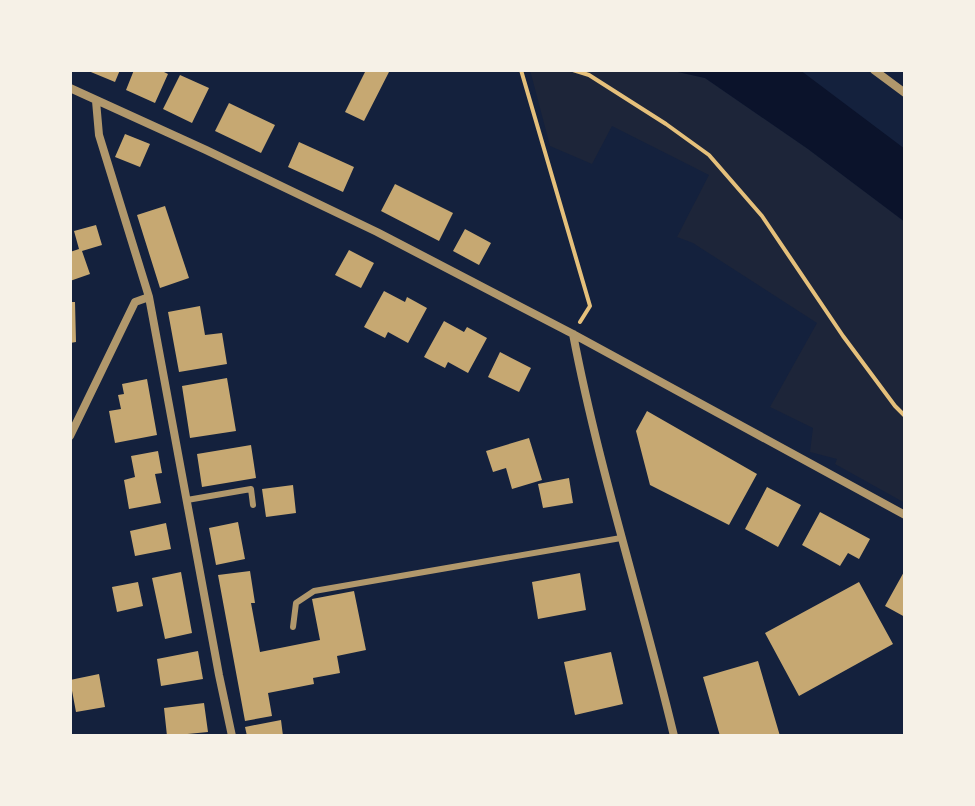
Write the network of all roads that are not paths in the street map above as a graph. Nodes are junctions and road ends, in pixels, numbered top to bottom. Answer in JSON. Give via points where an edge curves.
{"nodes":[{"id":1,"x":874,"y":70,"type":"edge"},
{"id":2,"x":70,"y":88,"type":"edge"},
{"id":3,"x":905,"y":93,"type":"edge"},
{"id":4,"x":96,"y":101,"type":"junction"},
{"id":5,"x":149,"y":297,"type":"junction"},
{"id":6,"x":573,"y":334,"type":"junction"},
{"id":7,"x":70,"y":436,"type":"edge"},
{"id":8,"x":187,"y":500,"type":"junction"},
{"id":9,"x":253,"y":505,"type":"dead end"},
{"id":10,"x":905,"y":515,"type":"edge"},
{"id":11,"x":621,"y":538,"type":"junction"},
{"id":12,"x":293,"y":627,"type":"dead end"},
{"id":13,"x":232,"y":736,"type":"edge"},
{"id":14,"x":674,"y":736,"type":"edge"}],
"edges":[{"from":1,"to":3,"type":"street"},
{"from":2,"to":4,"type":"street"},
{"from":4,"to":5,"type":"street","via":[[99,135]]},
{"from":4,"to":6,"type":"street","via":[[377,232]]},
{"from":5,"to":7,"type":"street","via":[[135,302]]},
{"from":5,"to":8,"type":"street"},
{"from":6,"to":10,"type":"street"},
{"from":6,"to":11,"type":"street"},
{"from":8,"to":9,"type":"lane","via":[[251,489]]},
{"from":8,"to":13,"type":"street"},
{"from":11,"to":12,"type":"lane","via":[[314,591],[296,603]]},
{"from":11,"to":14,"type":"street"}]}
